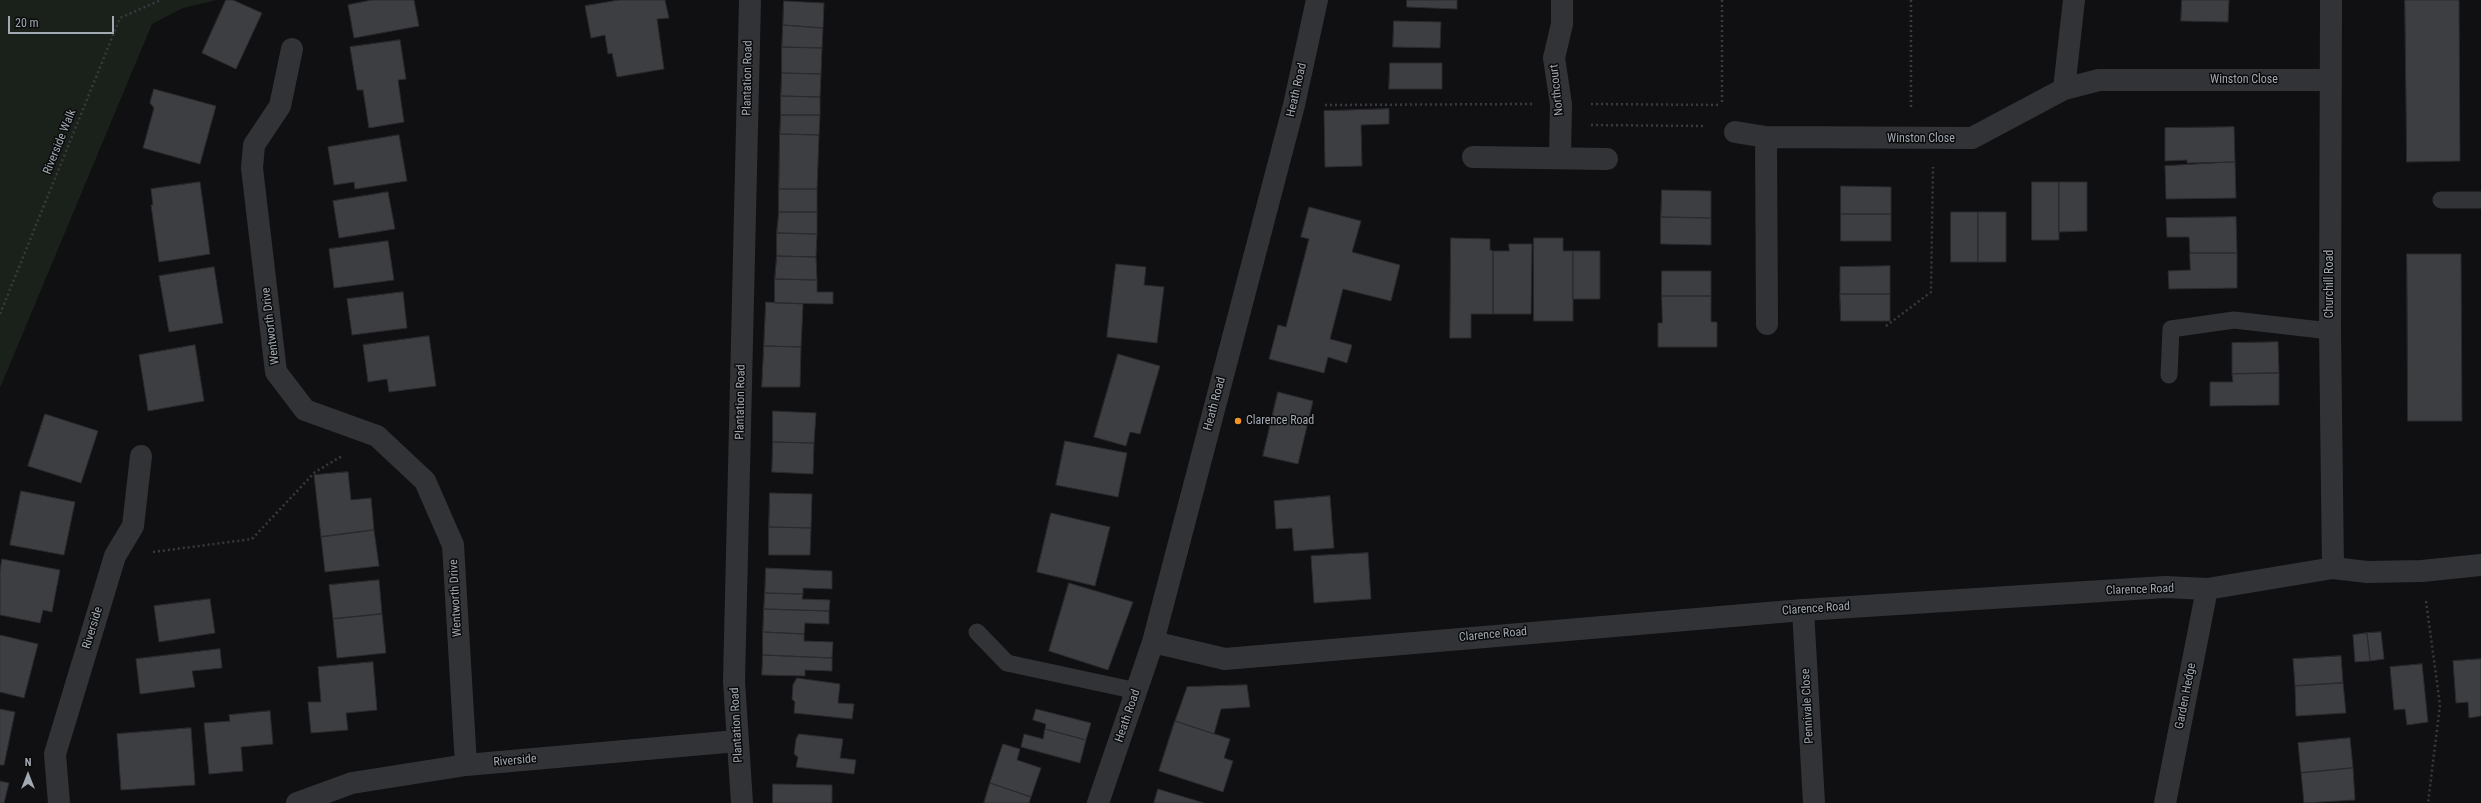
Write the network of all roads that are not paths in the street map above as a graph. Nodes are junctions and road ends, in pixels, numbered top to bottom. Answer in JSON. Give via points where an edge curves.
{"nodes":[{"id":1,"x":750,"y":0,"type":"edge"},
{"id":2,"x":1317,"y":0,"type":"edge"},
{"id":3,"x":1562,"y":0,"type":"edge"},
{"id":4,"x":2074,"y":0,"type":"edge"},
{"id":5,"x":2331,"y":0,"type":"edge"},
{"id":6,"x":292,"y":49,"type":"dead end"},
{"id":7,"x":2330,"y":80,"type":"junction"},
{"id":8,"x":2064,"y":89,"type":"junction"},
{"id":9,"x":1735,"y":132,"type":"road end"},
{"id":10,"x":1766,"y":137,"type":"junction"},
{"id":11,"x":1473,"y":157,"type":"dead end"},
{"id":12,"x":1560,"y":157,"type":"junction"},
{"id":13,"x":1607,"y":158,"type":"dead end"},
{"id":14,"x":2441,"y":200,"type":"dead end"},
{"id":15,"x":2481,"y":200,"type":"edge"},
{"id":16,"x":1767,"y":324,"type":"dead end"},
{"id":17,"x":2330,"y":331,"type":"junction"},
{"id":18,"x":2169,"y":375,"type":"dead end"},
{"id":19,"x":141,"y":456,"type":"dead end"},
{"id":20,"x":2481,"y":565,"type":"edge"},
{"id":21,"x":2333,"y":568,"type":"junction"},
{"id":22,"x":2208,"y":589,"type":"junction"},
{"id":23,"x":1803,"y":610,"type":"junction"},
{"id":24,"x":977,"y":632,"type":"dead end"},
{"id":25,"x":1153,"y":642,"type":"junction"},
{"id":26,"x":1137,"y":692,"type":"junction"},
{"id":27,"x":737,"y":741,"type":"junction"},
{"id":28,"x":466,"y":765,"type":"junction"},
{"id":29,"x":59,"y":803,"type":"edge"},
{"id":30,"x":296,"y":803,"type":"edge"},
{"id":31,"x":742,"y":803,"type":"edge"},
{"id":32,"x":1098,"y":803,"type":"edge"},
{"id":33,"x":1814,"y":803,"type":"edge"},
{"id":34,"x":2165,"y":803,"type":"edge"}],
"edges":[{"from":1,"to":27,"type":"street","name":"Plantation Road","via":[[734,674]]},
{"from":2,"to":25,"type":"street","name":"Heath Road","via":[[1294,105]]},
{"from":3,"to":12,"type":"street","name":"Northcourt","via":[[1562,24],[1554,58],[1561,104]]},
{"from":4,"to":8,"type":"street"},
{"from":5,"to":7,"type":"street","name":"Churchill Road"},
{"from":6,"to":28,"type":"street","name":"Wentworth Drive","via":[[280,106],[254,145],[252,168],[276,372],[305,410],[377,436],[425,481],[453,545]]},
{"from":7,"to":8,"type":"street","name":"Winston Close","via":[[2100,80]]},
{"from":7,"to":17,"type":"street","name":"Churchill Road"},
{"from":8,"to":10,"type":"street","name":"Winston Close","via":[[1972,138],[1911,140]]},
{"from":9,"to":10,"type":"street","name":"Winston Close"},
{"from":10,"to":16,"type":"street"},
{"from":11,"to":12,"type":"street"},
{"from":12,"to":13,"type":"street"},
{"from":14,"to":15,"type":"lane"},
{"from":17,"to":18,"type":"lane","via":[[2234,320],[2171,329]]},
{"from":17,"to":21,"type":"street","name":"Churchill Road"},
{"from":19,"to":29,"type":"street","name":"Riverside","via":[[133,526],[115,556],[55,754]]},
{"from":20,"to":21,"type":"street","name":"Clarence Road","via":[[2422,571],[2367,572]]},
{"from":21,"to":22,"type":"street","name":"Clarence Road"},
{"from":22,"to":23,"type":"street","name":"Clarence Road","via":[[2157,588]]},
{"from":22,"to":34,"type":"street","name":"Garden Hedge"},
{"from":23,"to":25,"type":"street","name":"Clarence Road","via":[[1225,659]]},
{"from":23,"to":33,"type":"street","name":"Pennivale Close"},
{"from":24,"to":26,"type":"lane","via":[[1007,663]]},
{"from":25,"to":26,"type":"street","name":"Heath Road"},
{"from":26,"to":32,"type":"street","name":"Heath Road"},
{"from":27,"to":28,"type":"street","name":"Riverside"},
{"from":27,"to":31,"type":"street","name":"Plantation Road"},
{"from":28,"to":30,"type":"street","name":"Riverside","via":[[352,783]]}]}
